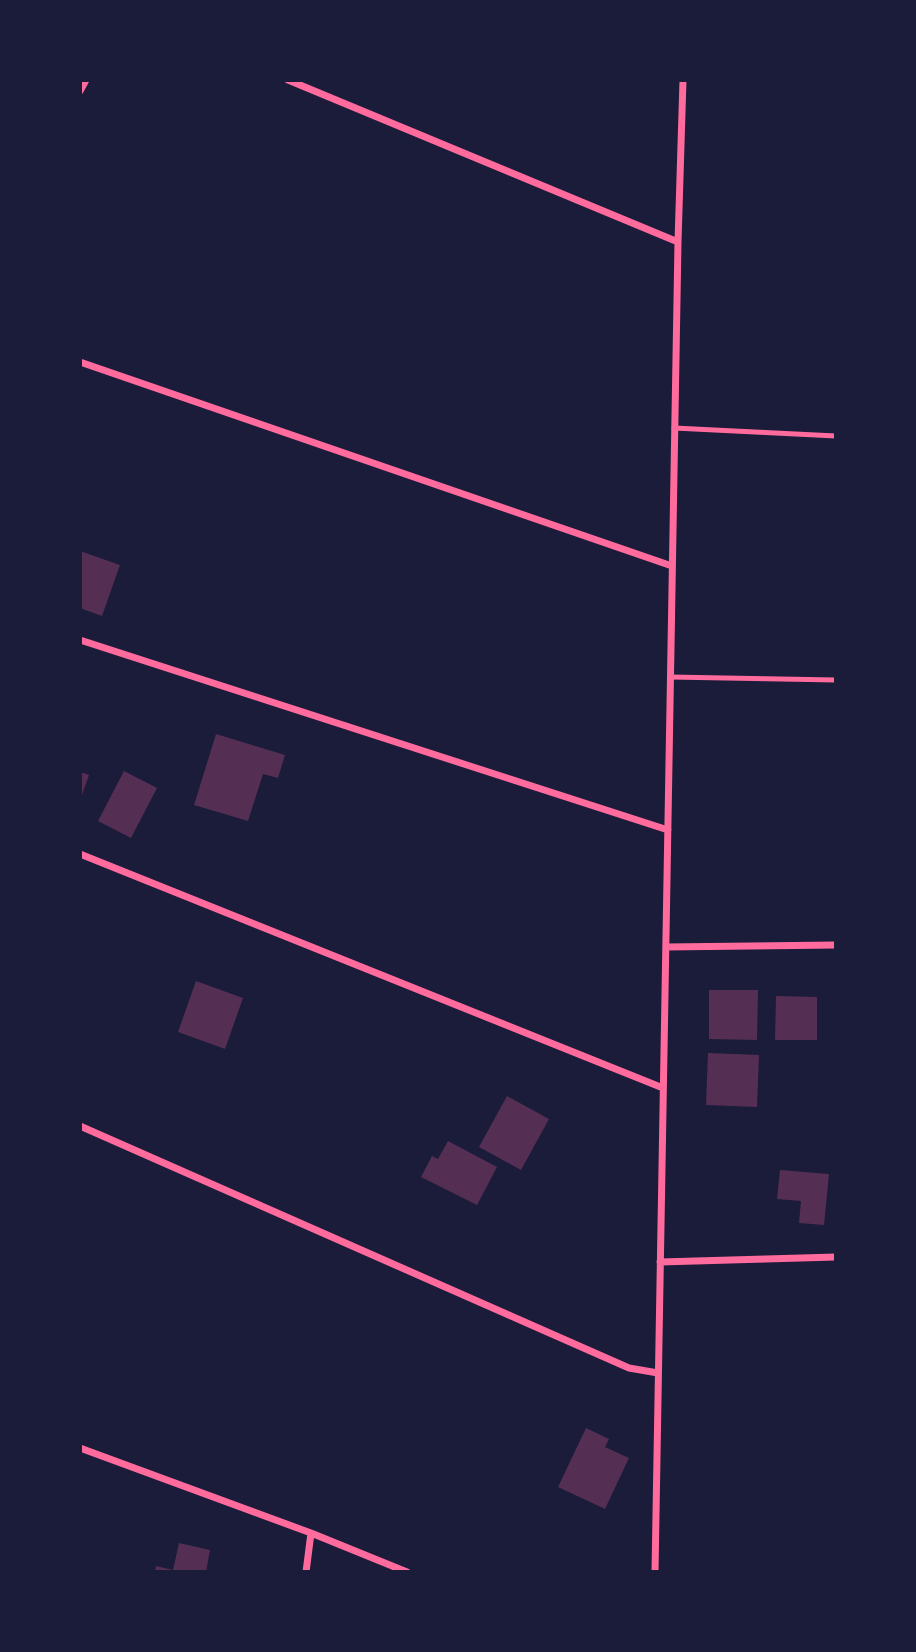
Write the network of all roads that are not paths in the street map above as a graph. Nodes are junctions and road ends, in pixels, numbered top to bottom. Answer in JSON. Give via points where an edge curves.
{"nodes":[{"id":1,"x":86,"y":80,"type":"edge"},
{"id":2,"x":288,"y":80,"type":"edge"},
{"id":3,"x":683,"y":80,"type":"edge"},
{"id":4,"x":80,"y":91,"type":"edge"},
{"id":5,"x":678,"y":242,"type":"junction"},
{"id":6,"x":80,"y":362,"type":"edge"},
{"id":7,"x":674,"y":428,"type":"junction"},
{"id":8,"x":835,"y":436,"type":"edge"},
{"id":9,"x":672,"y":566,"type":"junction"},
{"id":10,"x":80,"y":640,"type":"edge"},
{"id":11,"x":670,"y":677,"type":"junction"},
{"id":12,"x":835,"y":680,"type":"edge"},
{"id":13,"x":668,"y":830,"type":"junction"},
{"id":14,"x":80,"y":854,"type":"edge"},
{"id":15,"x":835,"y":945,"type":"edge"},
{"id":16,"x":666,"y":947,"type":"junction"},
{"id":17,"x":663,"y":1088,"type":"junction"},
{"id":18,"x":80,"y":1126,"type":"edge"},
{"id":19,"x":835,"y":1257,"type":"edge"},
{"id":20,"x":660,"y":1262,"type":"junction"},
{"id":21,"x":658,"y":1373,"type":"junction"},
{"id":22,"x":80,"y":1448,"type":"edge"},
{"id":23,"x":311,"y":1533,"type":"junction"},
{"id":24,"x":306,"y":1572,"type":"edge"},
{"id":25,"x":407,"y":1572,"type":"edge"},
{"id":26,"x":655,"y":1572,"type":"edge"}],
"edges":[{"from":1,"to":4,"type":"street"},
{"from":2,"to":5,"type":"street"},
{"from":3,"to":5,"type":"street"},
{"from":5,"to":7,"type":"street"},
{"from":6,"to":9,"type":"street"},
{"from":7,"to":8,"type":"lane"},
{"from":7,"to":9,"type":"street"},
{"from":9,"to":11,"type":"street"},
{"from":10,"to":13,"type":"street"},
{"from":11,"to":12,"type":"lane"},
{"from":11,"to":13,"type":"street"},
{"from":13,"to":16,"type":"street"},
{"from":14,"to":17,"type":"street"},
{"from":15,"to":16,"type":"street"},
{"from":16,"to":17,"type":"street"},
{"from":17,"to":20,"type":"street"},
{"from":18,"to":21,"type":"street","via":[[629,1368]]},
{"from":19,"to":20,"type":"street"},
{"from":20,"to":21,"type":"street"},
{"from":21,"to":26,"type":"street"},
{"from":22,"to":23,"type":"street"},
{"from":23,"to":24,"type":"street"},
{"from":23,"to":25,"type":"street"}]}
